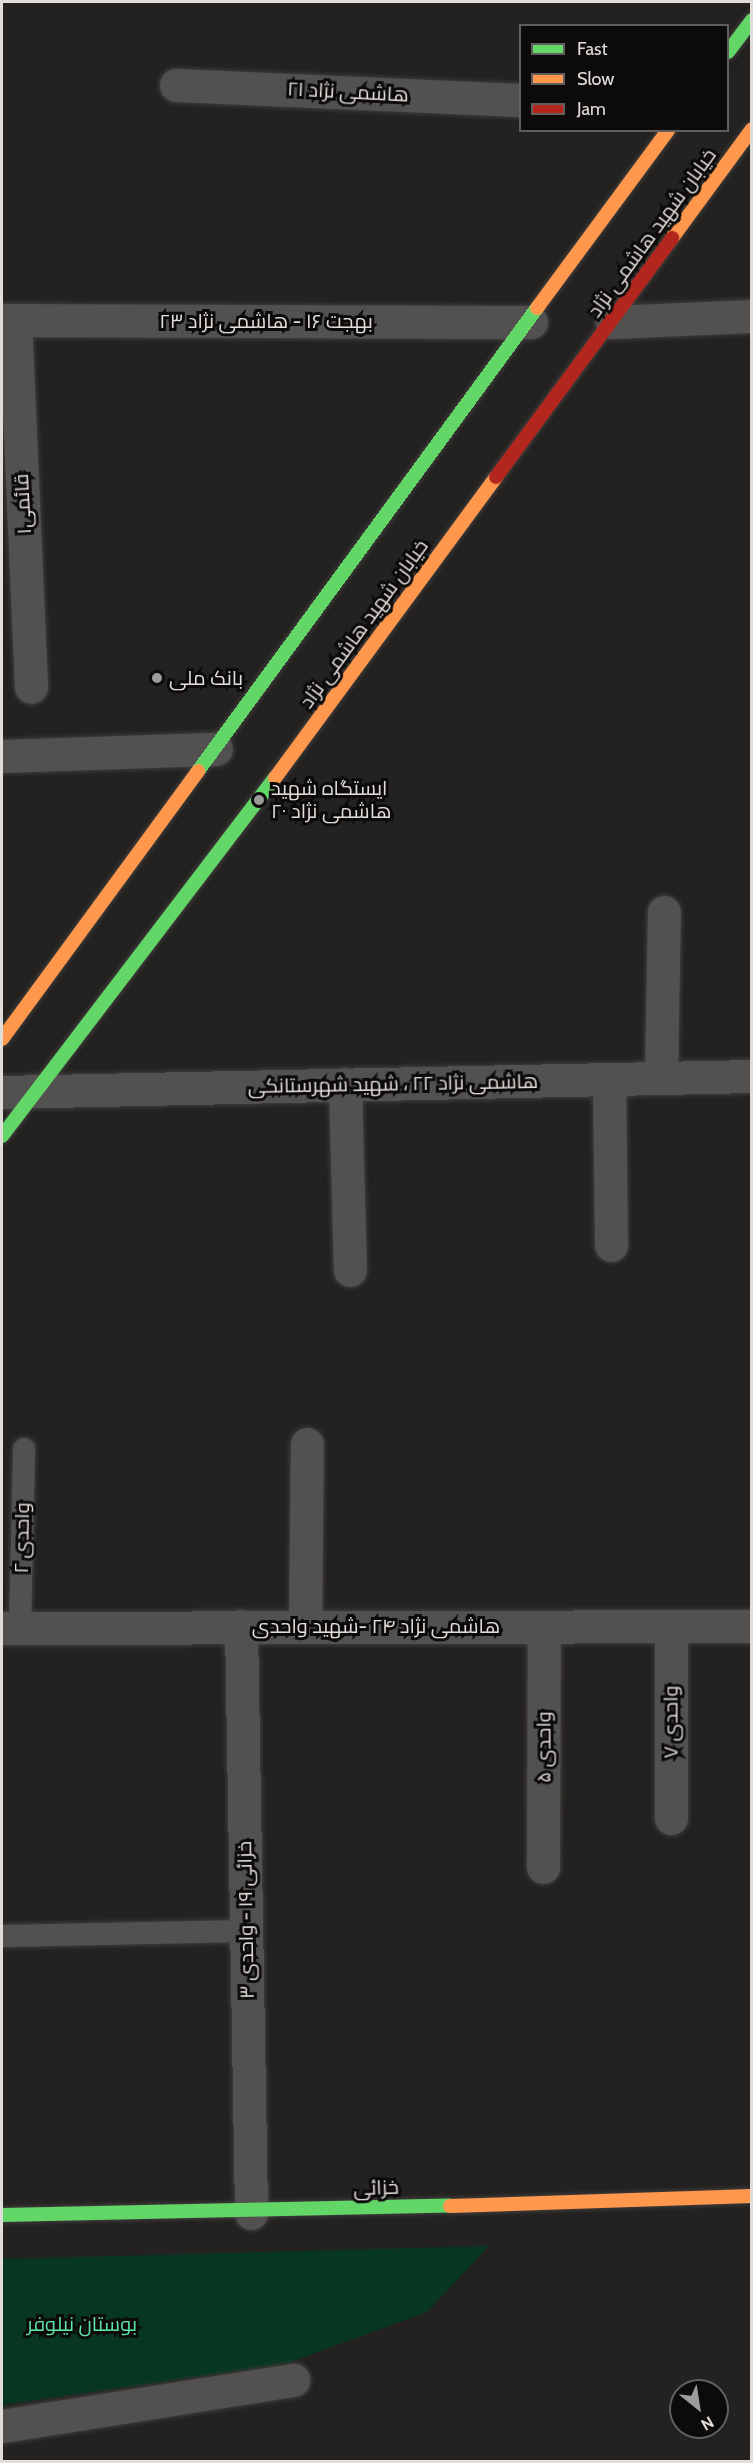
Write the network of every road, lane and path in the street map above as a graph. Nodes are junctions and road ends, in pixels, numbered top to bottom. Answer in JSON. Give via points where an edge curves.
{"nodes":[{"id":1,"x":752,"y":20,"type":"edge"},
{"id":2,"x":729,"y":50,"type":"edge"},
{"id":3,"x":176,"y":84,"type":"dead end"},
{"id":4,"x":519,"y":100,"type":"edge"},
{"id":5,"x":752,"y":129,"type":"edge"},
{"id":6,"x":667,"y":132,"type":"edge"},
{"id":7,"x":752,"y":316,"type":"edge"},
{"id":8,"x":8,"y":320,"type":"edge"},
{"id":9,"x":531,"y":322,"type":"junction"},
{"id":10,"x":612,"y":322,"type":"junction"},
{"id":11,"x":31,"y":687,"type":"dead end"},
{"id":12,"x":216,"y":749,"type":"junction"},
{"id":13,"x":2,"y":756,"type":"edge"},
{"id":14,"x":664,"y":912,"type":"dead end"},
{"id":15,"x":2,"y":1039,"type":"edge"},
{"id":16,"x":752,"y":1076,"type":"edge"},
{"id":17,"x":661,"y":1078,"type":"junction"},
{"id":18,"x":609,"y":1080,"type":"junction"},
{"id":19,"x":345,"y":1084,"type":"junction"},
{"id":20,"x":35,"y":1091,"type":"junction"},
{"id":21,"x":2,"y":1092,"type":"edge"},
{"id":22,"x":2,"y":1136,"type":"edge"},
{"id":23,"x":610,"y":1245,"type":"dead end"},
{"id":24,"x":350,"y":1270,"type":"dead end"},
{"id":25,"x":307,"y":1444,"type":"dead end"},
{"id":26,"x":24,"y":1449,"type":"dead end"},
{"id":27,"x":241,"y":1626,"type":"junction"},
{"id":28,"x":671,"y":1626,"type":"junction"},
{"id":29,"x":752,"y":1626,"type":"edge"},
{"id":30,"x":305,"y":1627,"type":"junction"},
{"id":31,"x":544,"y":1627,"type":"junction"},
{"id":32,"x":11,"y":1628,"type":"edge"},
{"id":33,"x":671,"y":1818,"type":"dead end"},
{"id":34,"x":543,"y":1868,"type":"dead end"},
{"id":35,"x":246,"y":1930,"type":"junction"},
{"id":36,"x":2,"y":1936,"type":"edge"},
{"id":37,"x":752,"y":2196,"type":"edge"},
{"id":38,"x":251,"y":2213,"type":"junction"},
{"id":39,"x":2,"y":2215,"type":"edge"},
{"id":40,"x":293,"y":2380,"type":"dead end"},
{"id":41,"x":2,"y":2426,"type":"edge"}],
"edges":[{"from":1,"to":2,"type":"main road"},
{"from":3,"to":4,"type":"street","name":"هاشمی نژاد ۲۱"},
{"from":5,"to":10,"type":"main road","name":"خیابان شهید هاشمی نژاد"},
{"from":6,"to":9,"type":"main road"},
{"from":7,"to":10,"type":"street"},
{"from":8,"to":9,"type":"street","name":"بهجت ۱۶ - هاشمی نژاد ۲۳"},
{"from":8,"to":11,"type":"street","name":"قائمی۱"},
{"from":9,"to":12,"type":"main road"},
{"from":10,"to":20,"type":"main road","name":"خیابان شهید هاشمی نژاد","via":[[259,800]]},
{"from":12,"to":13,"type":"street"},
{"from":12,"to":15,"type":"main road"},
{"from":14,"to":17,"type":"street"},
{"from":16,"to":17,"type":"street","name":"هاشمی نژاد ۲۲ ، شهید شهرستانکی"},
{"from":17,"to":18,"type":"street","name":"هاشمی نژاد ۲۲ ، شهید شهرستانکی"},
{"from":18,"to":19,"type":"street","name":"هاشمی نژاد ۲۲ ، شهید شهرستانکی"},
{"from":18,"to":23,"type":"street"},
{"from":19,"to":20,"type":"street","name":"هاشمی نژاد ۲۲ ، شهید شهرستانکی"},
{"from":19,"to":24,"type":"street"},
{"from":20,"to":21,"type":"street","name":"هاشمی نژاد ۲۲ ، شهید شهرستانکی"},
{"from":20,"to":22,"type":"main road","name":"خیابان شهید هاشمی نژاد"},
{"from":25,"to":30,"type":"street"},
{"from":26,"to":32,"type":"lane","name":"واحدی ۲"},
{"from":27,"to":30,"type":"street","name":"هاشمی نژاد ۲۴ -شهید واحدی"},
{"from":27,"to":32,"type":"street","name":"هاشمی نژاد ۲۴ -شهید واحدی"},
{"from":27,"to":35,"type":"street","name":"خزائی ۱۹ - واحدی ۳"},
{"from":28,"to":29,"type":"street","name":"هاشمی نژاد ۲۴ -شهید واحدی"},
{"from":28,"to":31,"type":"street","name":"هاشمی نژاد ۲۴ -شهید واحدی"},
{"from":28,"to":33,"type":"street","name":"واحدی ۷"},
{"from":30,"to":31,"type":"street","name":"هاشمی نژاد ۲۴ -شهید واحدی"},
{"from":31,"to":34,"type":"street","name":"واحدی ۵"},
{"from":35,"to":36,"type":"lane"},
{"from":35,"to":38,"type":"street","name":"خزائی ۱۹ - واحدی ۳"},
{"from":37,"to":38,"type":"main road","name":"خزائی"},
{"from":38,"to":39,"type":"main road","name":"خزائی"},
{"from":40,"to":41,"type":"street"}]}
